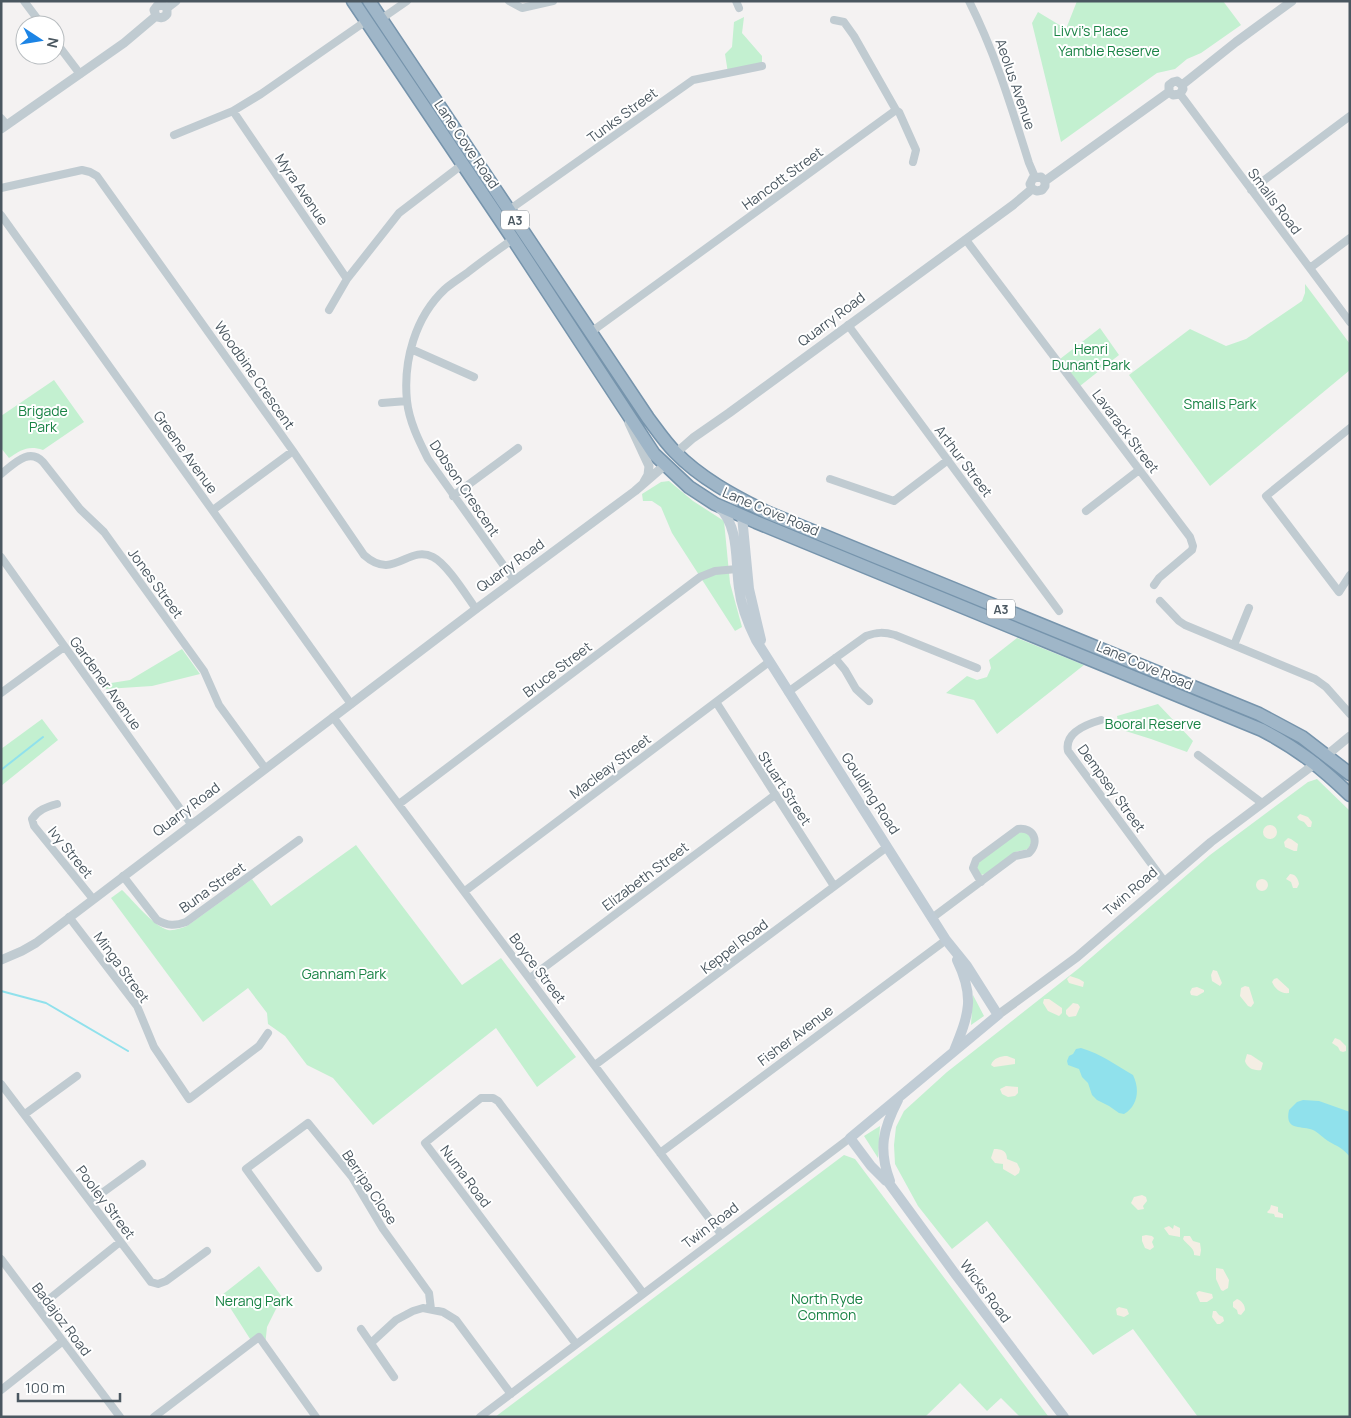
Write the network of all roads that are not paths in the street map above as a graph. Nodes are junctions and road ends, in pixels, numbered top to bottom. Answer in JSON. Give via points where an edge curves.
{"nodes":[{"id":1,"x":24,"y":1,"type":"edge"},
{"id":2,"x":176,"y":1,"type":"edge"},
{"id":3,"x":353,"y":1,"type":"edge"},
{"id":4,"x":369,"y":1,"type":"edge"},
{"id":5,"x":407,"y":1,"type":"edge"},
{"id":6,"x":509,"y":1,"type":"edge"},
{"id":7,"x":553,"y":1,"type":"edge"},
{"id":8,"x":969,"y":1,"type":"edge"},
{"id":9,"x":1292,"y":1,"type":"edge"},
{"id":10,"x":155,"y":4,"type":"edge"},
{"id":11,"x":167,"y":8,"type":"junction"},
{"id":12,"x":34,"y":15,"type":"edge"},
{"id":13,"x":156,"y":16,"type":"junction"},
{"id":14,"x":381,"y":19,"type":"junction"},
{"id":15,"x":834,"y":20,"type":"dead end"},
{"id":16,"x":366,"y":21,"type":"junction"},
{"id":17,"x":65,"y":54,"type":"edge"},
{"id":18,"x":762,"y":66,"type":"dead end"},
{"id":19,"x":80,"y":74,"type":"junction"},
{"id":20,"x":1182,"y":85,"type":"junction"},
{"id":21,"x":1169,"y":92,"type":"junction"},
{"id":22,"x":1180,"y":94,"type":"junction"},
{"id":23,"x":896,"y":110,"type":"junction"},
{"id":24,"x":233,"y":111,"type":"junction"},
{"id":25,"x":1350,"y":116,"type":"edge"},
{"id":26,"x":3,"y":124,"type":"edge"},
{"id":27,"x":174,"y":135,"type":"dead end"},
{"id":28,"x":913,"y":162,"type":"dead end"},
{"id":29,"x":463,"y":164,"type":"junction"},
{"id":30,"x":1035,"y":177,"type":"junction"},
{"id":31,"x":1045,"y":181,"type":"junction"},
{"id":32,"x":1,"y":188,"type":"edge"},
{"id":33,"x":1032,"y":189,"type":"junction"},
{"id":34,"x":1251,"y":190,"type":"junction"},
{"id":35,"x":508,"y":210,"type":"junction"},
{"id":36,"x":1,"y":215,"type":"edge"},
{"id":37,"x":1350,"y":238,"type":"edge"},
{"id":38,"x":514,"y":239,"type":"junction"},
{"id":39,"x":966,"y":240,"type":"junction"},
{"id":40,"x":1310,"y":268,"type":"junction"},
{"id":41,"x":347,"y":279,"type":"junction"},
{"id":42,"x":329,"y":310,"type":"dead end"},
{"id":43,"x":1350,"y":322,"type":"edge"},
{"id":44,"x":848,"y":325,"type":"junction"},
{"id":45,"x":591,"y":332,"type":"junction"},
{"id":46,"x":411,"y":349,"type":"junction"},
{"id":47,"x":474,"y":377,"type":"dead end"},
{"id":48,"x":407,"y":401,"type":"junction"},
{"id":49,"x":382,"y":403,"type":"dead end"},
{"id":50,"x":623,"y":406,"type":"junction"},
{"id":51,"x":1350,"y":428,"type":"edge"},
{"id":52,"x":518,"y":448,"type":"dead end"},
{"id":53,"x":293,"y":451,"type":"junction"},
{"id":54,"x":676,"y":453,"type":"junction"},
{"id":55,"x":948,"y":460,"type":"junction"},
{"id":56,"x":665,"y":465,"type":"junction"},
{"id":57,"x":1139,"y":470,"type":"junction"},
{"id":58,"x":1,"y":474,"type":"edge"},
{"id":59,"x":830,"y":479,"type":"dead end"},
{"id":60,"x":714,"y":483,"type":"junction"},
{"id":61,"x":635,"y":491,"type":"junction"},
{"id":62,"x":453,"y":496,"type":"junction"},
{"id":63,"x":715,"y":504,"type":"junction"},
{"id":64,"x":213,"y":510,"type":"junction"},
{"id":65,"x":1086,"y":511,"type":"dead end"},
{"id":66,"x":742,"y":516,"type":"junction"},
{"id":67,"x":1,"y":557,"type":"edge"},
{"id":68,"x":741,"y":568,"type":"junction"},
{"id":69,"x":1350,"y":575,"type":"edge"},
{"id":70,"x":514,"y":580,"type":"junction"},
{"id":71,"x":1154,"y":585,"type":"dead end"},
{"id":72,"x":1160,"y":601,"type":"dead end"},
{"id":73,"x":1249,"y":608,"type":"dead end"},
{"id":74,"x":476,"y":609,"type":"junction"},
{"id":75,"x":1059,"y":611,"type":"dead end"},
{"id":76,"x":1234,"y":645,"type":"junction"},
{"id":77,"x":64,"y":647,"type":"junction"},
{"id":78,"x":835,"y":658,"type":"junction"},
{"id":79,"x":769,"y":662,"type":"junction"},
{"id":80,"x":977,"y":668,"type":"dead end"},
{"id":81,"x":788,"y":692,"type":"junction"},
{"id":82,"x":1,"y":693,"type":"edge"},
{"id":83,"x":869,"y":701,"type":"dead end"},
{"id":84,"x":716,"y":702,"type":"junction"},
{"id":85,"x":351,"y":704,"type":"junction"},
{"id":86,"x":1350,"y":714,"type":"edge"},
{"id":87,"x":334,"y":717,"type":"junction"},
{"id":88,"x":1101,"y":720,"type":"dead end"},
{"id":89,"x":1350,"y":736,"type":"edge"},
{"id":90,"x":1198,"y":755,"type":"dead end"},
{"id":91,"x":1327,"y":755,"type":"junction"},
{"id":92,"x":1316,"y":763,"type":"junction"},
{"id":93,"x":265,"y":768,"type":"junction"},
{"id":94,"x":1350,"y":774,"type":"edge"},
{"id":95,"x":775,"y":795,"type":"junction"},
{"id":96,"x":1350,"y":795,"type":"edge"},
{"id":97,"x":1262,"y":803,"type":"junction"},
{"id":98,"x":57,"y":804,"type":"dead end"},
{"id":99,"x":399,"y":804,"type":"junction"},
{"id":100,"x":191,"y":824,"type":"junction"},
{"id":101,"x":299,"y":840,"type":"dead end"},
{"id":102,"x":887,"y":847,"type":"junction"},
{"id":103,"x":123,"y":876,"type":"junction"},
{"id":104,"x":1164,"y":881,"type":"junction"},
{"id":105,"x":981,"y":882,"type":"junction"},
{"id":106,"x":834,"y":886,"type":"junction"},
{"id":107,"x":465,"y":890,"type":"junction"},
{"id":108,"x":94,"y":899,"type":"junction"},
{"id":109,"x":69,"y":917,"type":"junction"},
{"id":110,"x":932,"y":918,"type":"junction"},
{"id":111,"x":946,"y":940,"type":"junction"},
{"id":112,"x":1,"y":960,"type":"edge"},
{"id":113,"x":962,"y":970,"type":"junction"},
{"id":114,"x":530,"y":978,"type":"junction"},
{"id":115,"x":996,"y":1017,"type":"junction"},
{"id":116,"x":268,"y":1033,"type":"dead end"},
{"id":117,"x":954,"y":1052,"type":"junction"},
{"id":118,"x":595,"y":1065,"type":"junction"},
{"id":119,"x":77,"y":1076,"type":"dead end"},
{"id":120,"x":1,"y":1084,"type":"edge"},
{"id":121,"x":900,"y":1096,"type":"junction"},
{"id":122,"x":24,"y":1114,"type":"junction"},
{"id":123,"x":852,"y":1136,"type":"junction"},
{"id":124,"x":660,"y":1153,"type":"junction"},
{"id":125,"x":142,"y":1164,"type":"dead end"},
{"id":126,"x":890,"y":1185,"type":"junction"},
{"id":127,"x":91,"y":1201,"type":"junction"},
{"id":128,"x":721,"y":1234,"type":"junction"},
{"id":129,"x":120,"y":1242,"type":"junction"},
{"id":130,"x":207,"y":1251,"type":"dead end"},
{"id":131,"x":1,"y":1259,"type":"edge"},
{"id":132,"x":318,"y":1268,"type":"dead end"},
{"id":133,"x":4,"y":1271,"type":"edge"},
{"id":134,"x":643,"y":1293,"type":"junction"},
{"id":135,"x":38,"y":1308,"type":"junction"},
{"id":136,"x":431,"y":1309,"type":"junction"},
{"id":137,"x":361,"y":1329,"type":"dead end"},
{"id":138,"x":63,"y":1341,"type":"junction"},
{"id":139,"x":371,"y":1343,"type":"junction"},
{"id":140,"x":576,"y":1344,"type":"junction"},
{"id":141,"x":394,"y":1377,"type":"dead end"},
{"id":142,"x":1,"y":1390,"type":"edge"},
{"id":143,"x":510,"y":1394,"type":"junction"},
{"id":144,"x":313,"y":1416,"type":"edge"},
{"id":145,"x":120,"y":1417,"type":"edge"},
{"id":146,"x":154,"y":1417,"type":"edge"},
{"id":147,"x":480,"y":1417,"type":"edge"},
{"id":148,"x":1064,"y":1417,"type":"edge"}],
"edges":[{"from":1,"to":12,"type":"street"},
{"from":2,"to":11,"type":"street"},
{"from":3,"to":16,"type":"highway","name":"Lane Cove Road","number":"A3"},
{"from":4,"to":14,"type":"highway","name":"Lane Cove Road","number":"A3"},
{"from":5,"to":14,"type":"street"},
{"from":6,"to":7,"type":"street","via":[[522,8]]},
{"from":8,"to":30,"type":"street","name":"Aeolus Avenue","via":[[996,59]]},
{"from":9,"to":20,"type":"street"},
{"from":10,"to":11,"type":"street"},
{"from":10,"to":13,"type":"street"},
{"from":11,"to":13,"type":"street","via":[[164,17]]},
{"from":13,"to":19,"type":"street"},
{"from":14,"to":35,"type":"highway","name":"Lane Cove Road","number":"A3"},
{"from":15,"to":23,"type":"street","via":[[844,22],[854,36]]},
{"from":16,"to":24,"type":"street"},
{"from":16,"to":29,"type":"highway","name":"Lane Cove Road","number":"A3"},
{"from":17,"to":19,"type":"street"},
{"from":18,"to":35,"type":"street","name":"Tunks Street","via":[[693,80]]},
{"from":19,"to":26,"type":"street"},
{"from":20,"to":21,"type":"street","via":[[1172,82]]},
{"from":20,"to":22,"type":"street"},
{"from":21,"to":22,"type":"street"},
{"from":21,"to":31,"type":"street"},
{"from":22,"to":34,"type":"street","name":"Smalls Road"},
{"from":23,"to":28,"type":"street","via":[[916,150]]},
{"from":23,"to":45,"type":"street","name":"Hancott Street"},
{"from":24,"to":27,"type":"street"},
{"from":24,"to":41,"type":"street","name":"Myra Avenue"},
{"from":25,"to":34,"type":"street"},
{"from":29,"to":38,"type":"highway","name":"Lane Cove Road","number":"A3"},
{"from":29,"to":41,"type":"street","via":[[399,213]]},
{"from":30,"to":31,"type":"street"},
{"from":30,"to":33,"type":"street","via":[[1031,182]]},
{"from":31,"to":33,"type":"street","via":[[1042,190]]},
{"from":32,"to":53,"type":"street","name":"Woodbine Crescent","via":[[82,170],[97,176]]},
{"from":33,"to":39,"type":"street","name":"Quarry Road"},
{"from":34,"to":40,"type":"street","name":"Smalls Road"},
{"from":35,"to":45,"type":"highway","name":"Lane Cove Road","number":"A3"},
{"from":36,"to":64,"type":"street","name":"Greene Avenue"},
{"from":37,"to":40,"type":"street"},
{"from":38,"to":46,"type":"street","name":"Dobson Crescent","via":[[446,288],[419,325]]},
{"from":38,"to":50,"type":"highway","name":"Lane Cove Road","number":"A3"},
{"from":39,"to":44,"type":"street","name":"Quarry Road"},
{"from":39,"to":57,"type":"street","name":"Lavarack Street"},
{"from":40,"to":43,"type":"street","name":"Smalls Road"},
{"from":41,"to":42,"type":"street"},
{"from":44,"to":54,"type":"street","name":"Quarry Road"},
{"from":44,"to":55,"type":"street","name":"Arthur Street"},
{"from":45,"to":54,"type":"highway","name":"Lane Cove Road","number":"A3","via":[[648,418]]},
{"from":46,"to":47,"type":"street"},
{"from":46,"to":48,"type":"street","name":"Dobson Crescent"},
{"from":48,"to":49,"type":"street"},
{"from":48,"to":62,"type":"street","name":"Dobson Crescent","via":[[420,444]]},
{"from":50,"to":56,"type":"highway","name":"Lane Cove Road","number":"A3","via":[[654,454]]},
{"from":50,"to":61,"type":"street","via":[[649,466],[648,475]]},
{"from":51,"to":69,"type":"street","via":[[1266,496],[1339,592]]},
{"from":52,"to":62,"type":"street"},
{"from":53,"to":64,"type":"street"},
{"from":53,"to":74,"type":"street","name":"Woodbine Crescent","via":[[364,555],[385,565],[418,554],[431,556],[441,562]]},
{"from":54,"to":56,"type":"highway","name":"Quarry Road"},
{"from":54,"to":60,"type":"highway","name":"Lane Cove Road","number":"A3"},
{"from":55,"to":59,"type":"street","via":[[894,501]]},
{"from":55,"to":75,"type":"street","name":"Arthur Street"},
{"from":56,"to":61,"type":"street","name":"Quarry Road"},
{"from":56,"to":63,"type":"highway","name":"Lane Cove Road","number":"A3"},
{"from":57,"to":65,"type":"street"},
{"from":57,"to":71,"type":"street","name":"Lavarack Street","via":[[1194,546]]},
{"from":58,"to":93,"type":"street","name":"Jones Street","via":[[28,455],[43,462],[71,498],[104,532],[204,671],[219,705]]},
{"from":60,"to":66,"type":"highway","via":[[738,507]]},
{"from":60,"to":91,"type":"highway","name":"Lane Cove Road","number":"A3","via":[[746,502],[795,524],[1259,714]]},
{"from":61,"to":70,"type":"street","name":"Quarry Road"},
{"from":62,"to":70,"type":"street","name":"Dobson Crescent"},
{"from":63,"to":66,"type":"highway","name":"Lane Cove Road","number":"A3"},
{"from":63,"to":68,"type":"main road","name":"Goulding Road","via":[[728,517],[733,529]]},
{"from":64,"to":85,"type":"street","name":"Greene Avenue"},
{"from":66,"to":68,"type":"main road","name":"Goulding Road"},
{"from":66,"to":92,"type":"highway","name":"Lane Cove Road","number":"A3","via":[[1262,730]]},
{"from":67,"to":77,"type":"street","name":"Gardener Avenue"},
{"from":68,"to":79,"type":"main road","name":"Goulding Road","via":[[739,589],[748,620]]},
{"from":68,"to":99,"type":"street","name":"Bruce Street","via":[[715,571],[700,577]]},
{"from":70,"to":74,"type":"street","name":"Quarry Road"},
{"from":72,"to":76,"type":"street","via":[[1185,625]]},
{"from":73,"to":76,"type":"street"},
{"from":74,"to":85,"type":"street","name":"Quarry Road"},
{"from":76,"to":86,"type":"street","via":[[1315,679]]},
{"from":77,"to":82,"type":"street"},
{"from":77,"to":100,"type":"street","name":"Gardener Avenue"},
{"from":78,"to":80,"type":"street","via":[[866,636],[885,632]]},
{"from":78,"to":81,"type":"street"},
{"from":78,"to":83,"type":"street","via":[[856,689]]},
{"from":79,"to":81,"type":"main road","name":"Goulding Road"},
{"from":79,"to":84,"type":"street","name":"Macleay Street"},
{"from":81,"to":102,"type":"main road","name":"Goulding Road"},
{"from":84,"to":95,"type":"street","name":"Stuart Street"},
{"from":84,"to":107,"type":"street","name":"Macleay Street"},
{"from":85,"to":87,"type":"street","name":"Quarry Road"},
{"from":87,"to":93,"type":"street","name":"Quarry Road"},
{"from":87,"to":99,"type":"street","name":"Boyce Street"},
{"from":88,"to":104,"type":"street","name":"Dempsey Street","via":[[1086,724],[1071,736],[1068,751]]},
{"from":89,"to":91,"type":"street"},
{"from":90,"to":97,"type":"street"},
{"from":91,"to":92,"type":"highway","name":"Twin Road"},
{"from":91,"to":94,"type":"highway","name":"Lane Cove Road","number":"A3"},
{"from":92,"to":96,"type":"highway","name":"Lane Cove Road","number":"A3"},
{"from":92,"to":97,"type":"street","name":"Twin Road"},
{"from":93,"to":100,"type":"street","name":"Quarry Road"},
{"from":95,"to":106,"type":"street","name":"Stuart Street"},
{"from":95,"to":114,"type":"street","name":"Elizabeth Street"},
{"from":97,"to":104,"type":"street","name":"Twin Road"},
{"from":98,"to":108,"type":"street","name":"Ivy Street","via":[[36,814],[32,819],[34,826]]},
{"from":99,"to":107,"type":"street","name":"Boyce Street"},
{"from":100,"to":103,"type":"street","name":"Quarry Road"},
{"from":101,"to":103,"type":"street","name":"Buna Street","via":[[186,922],[177,925],[157,920]]},
{"from":102,"to":106,"type":"street","name":"Keppel Road"},
{"from":102,"to":110,"type":"main road","name":"Goulding Road"},
{"from":103,"to":108,"type":"street","name":"Quarry Road"},
{"from":104,"to":115,"type":"street","name":"Twin Road","via":[[1077,957]]},
{"from":105,"to":105,"type":"street","via":[[973,868],[976,860],[1018,829],[1033,834],[1035,845],[1029,853],[1015,856]]},
{"from":105,"to":110,"type":"street"},
{"from":106,"to":118,"type":"street","name":"Keppel Road"},
{"from":107,"to":114,"type":"street","name":"Boyce Street"},
{"from":108,"to":109,"type":"street","name":"Quarry Road"},
{"from":109,"to":112,"type":"street","name":"Quarry Road","via":[[22,951]]},
{"from":109,"to":116,"type":"street","name":"Minga Street","via":[[137,1006],[154,1047],[188,1099],[259,1046]]},
{"from":110,"to":111,"type":"main road","name":"Goulding Road"},
{"from":111,"to":113,"type":"main road","name":"Goulding Road"},
{"from":111,"to":115,"type":"main road","name":"Goulding Road","via":[[967,966]]},
{"from":111,"to":124,"type":"street","name":"Fisher Avenue"},
{"from":113,"to":115,"type":"main road"},
{"from":113,"to":117,"type":"main road","name":"Goulding Road","via":[[968,988],[968,1010]]},
{"from":114,"to":118,"type":"street","name":"Boyce Street"},
{"from":115,"to":117,"type":"main road","name":"Twin Road"},
{"from":117,"to":121,"type":"main road","name":"Twin Road"},
{"from":118,"to":124,"type":"street","name":"Boyce Street"},
{"from":119,"to":122,"type":"street"},
{"from":120,"to":122,"type":"street","name":"Pooley Street"},
{"from":121,"to":123,"type":"main road","name":"Twin Road"},
{"from":121,"to":126,"type":"main road","via":[[885,1128],[883,1144]]},
{"from":122,"to":127,"type":"street","name":"Pooley Street"},
{"from":123,"to":126,"type":"main road","name":"Wicks Road","via":[[876,1162]]},
{"from":123,"to":128,"type":"street","name":"Twin Road"},
{"from":124,"to":128,"type":"street","name":"Boyce Street"},
{"from":125,"to":127,"type":"street"},
{"from":126,"to":148,"type":"main road","name":"Wicks Road"},
{"from":127,"to":129,"type":"street","name":"Pooley Street"},
{"from":128,"to":134,"type":"street","name":"Twin Road"},
{"from":129,"to":130,"type":"street","name":"Pooley Street","via":[[151,1282],[158,1284]]},
{"from":129,"to":135,"type":"street"},
{"from":131,"to":133,"type":"street","name":"Badajoz Road"},
{"from":132,"to":136,"type":"street","name":"Berripa Close","via":[[246,1169],[308,1123],[352,1177],[383,1229],[429,1293]]},
{"from":133,"to":135,"type":"street","name":"Badajoz Road"},
{"from":134,"to":140,"type":"street","name":"Twin Road"},
{"from":134,"to":140,"type":"street","name":"Numa Road","via":[[498,1101],[481,1098],[425,1143]]},
{"from":135,"to":138,"type":"street","name":"Badajoz Road"},
{"from":136,"to":139,"type":"street","via":[[417,1309],[404,1315]]},
{"from":136,"to":143,"type":"street","via":[[456,1320]]},
{"from":137,"to":139,"type":"street"},
{"from":138,"to":142,"type":"street"},
{"from":138,"to":145,"type":"street","name":"Badajoz Road"},
{"from":139,"to":141,"type":"street"},
{"from":140,"to":143,"type":"street","name":"Twin Road"},
{"from":143,"to":147,"type":"street","name":"Twin Road"},
{"from":144,"to":146,"type":"street","via":[[259,1337]]}]}
